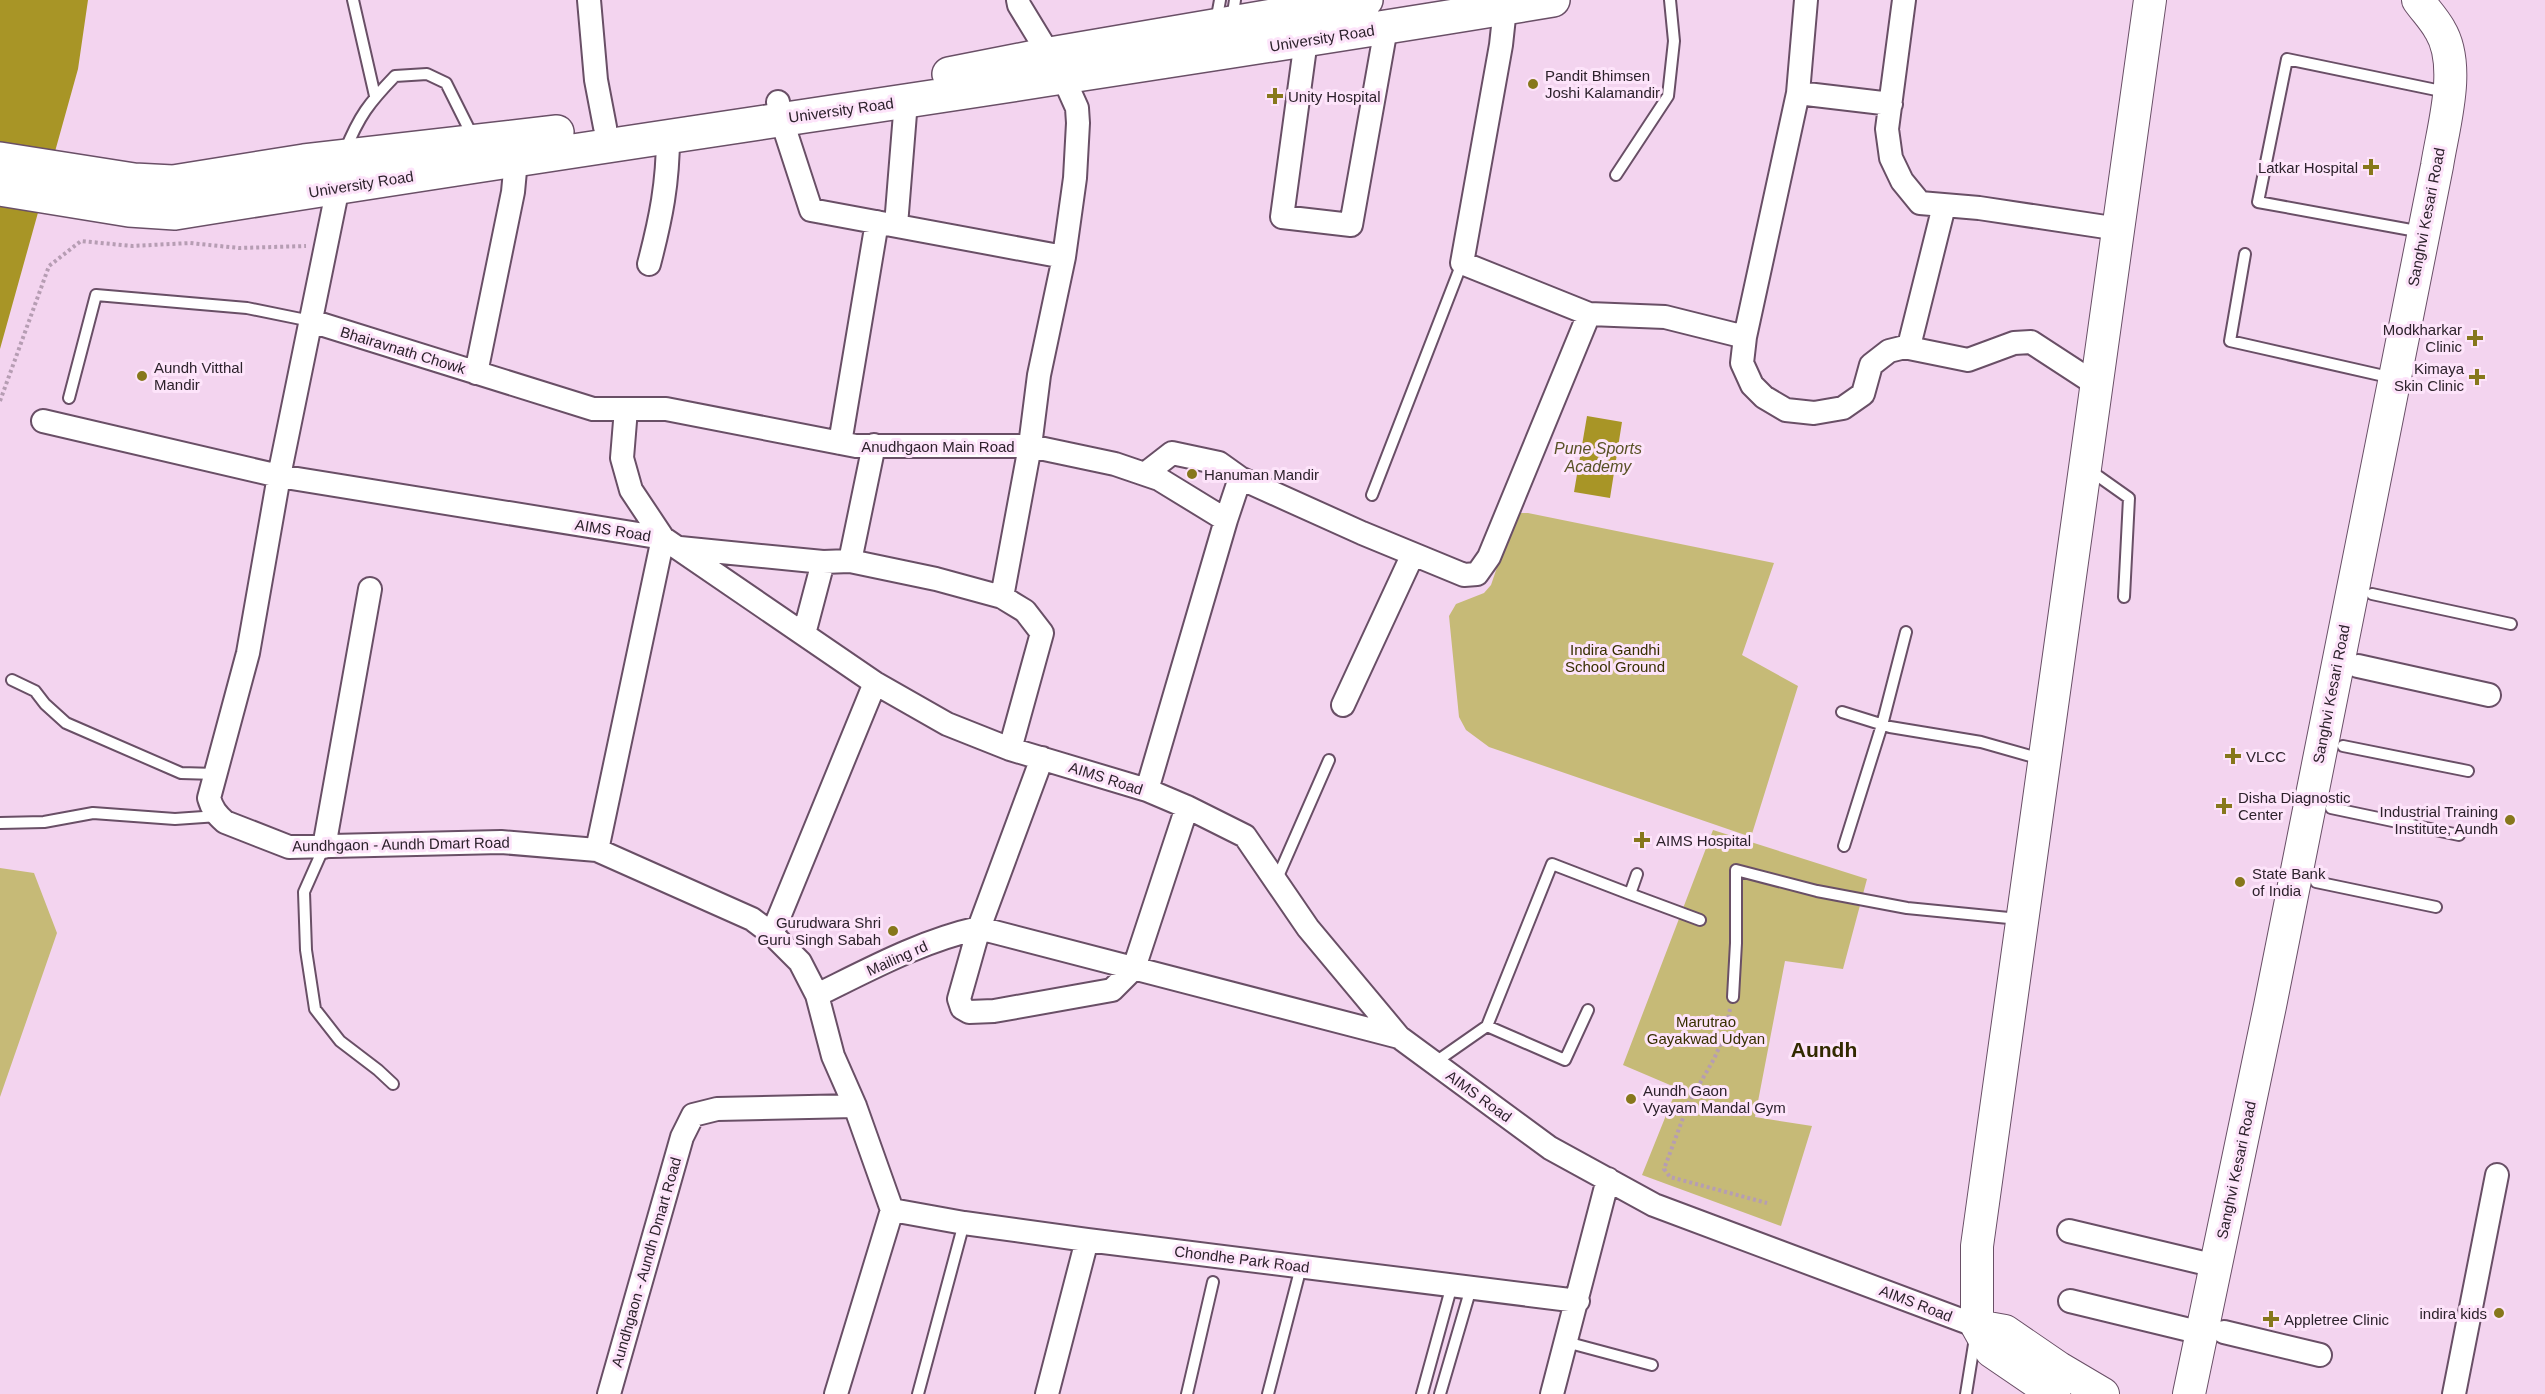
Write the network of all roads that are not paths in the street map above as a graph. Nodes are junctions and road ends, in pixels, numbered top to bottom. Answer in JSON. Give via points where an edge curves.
{"nodes":[{"id":1,"x":353,"y":0,"type":"edge"},
{"id":2,"x":590,"y":0,"type":"edge"},
{"id":3,"x":1018,"y":0,"type":"edge"},
{"id":4,"x":1366,"y":0,"type":"edge"},
{"id":5,"x":1553,"y":0,"type":"edge"},
{"id":6,"x":1670,"y":0,"type":"edge"},
{"id":7,"x":1806,"y":0,"type":"edge"},
{"id":8,"x":1904,"y":0,"type":"edge"},
{"id":9,"x":2150,"y":0,"type":"edge"},
{"id":10,"x":2418,"y":0,"type":"edge"},
{"id":11,"x":2445,"y":0,"type":"edge"},
{"id":12,"x":1322,"y":4,"type":"edge"},
{"id":13,"x":1504,"y":8,"type":"junction"},
{"id":14,"x":1226,"y":12,"type":"edge"},
{"id":15,"x":1386,"y":27,"type":"junction"},
{"id":16,"x":1306,"y":40,"type":"junction"},
{"id":17,"x":1057,"y":66,"type":"junction"},
{"id":18,"x":1798,"y":93,"type":"junction"},
{"id":19,"x":2449,"y":93,"type":"junction"},
{"id":20,"x":375,"y":96,"type":"junction"},
{"id":21,"x":906,"y":101,"type":"junction"},
{"id":22,"x":1891,"y":104,"type":"junction"},
{"id":23,"x":780,"y":110,"type":"junction"},
{"id":24,"x":605,"y":127,"type":"junction"},
{"id":25,"x":668,"y":136,"type":"junction"},
{"id":26,"x":475,"y":141,"type":"junction"},
{"id":27,"x":0,"y":159,"type":"edge"},
{"id":28,"x":516,"y":160,"type":"junction"},
{"id":29,"x":340,"y":172,"type":"junction"},
{"id":30,"x":1617,"y":175,"type":"dead end"},
{"id":31,"x":0,"y":189,"type":"edge"},
{"id":32,"x":131,"y":195,"type":"junction"},
{"id":33,"x":1944,"y":206,"type":"junction"},
{"id":34,"x":886,"y":224,"type":"junction"},
{"id":35,"x":2119,"y":229,"type":"junction"},
{"id":36,"x":2423,"y":232,"type":"junction"},
{"id":37,"x":2245,"y":254,"type":"dead end"},
{"id":38,"x":1064,"y":257,"type":"junction"},
{"id":39,"x":1462,"y":263,"type":"junction"},
{"id":40,"x":649,"y":264,"type":"dead end"},
{"id":41,"x":1589,"y":314,"type":"junction"},
{"id":42,"x":311,"y":321,"type":"junction"},
{"id":43,"x":1744,"y":338,"type":"junction"},
{"id":44,"x":1904,"y":347,"type":"junction"},
{"id":45,"x":476,"y":373,"type":"junction"},
{"id":46,"x":2394,"y":378,"type":"junction"},
{"id":47,"x":2097,"y":385,"type":"junction"},
{"id":48,"x":69,"y":398,"type":"dead end"},
{"id":49,"x":626,"y":409,"type":"junction"},
{"id":50,"x":43,"y":421,"type":"dead end"},
{"id":51,"x":840,"y":443,"type":"junction"},
{"id":52,"x":874,"y":445,"type":"junction"},
{"id":53,"x":1030,"y":446,"type":"junction"},
{"id":54,"x":2085,"y":467,"type":"junction"},
{"id":55,"x":1145,"y":474,"type":"junction"},
{"id":56,"x":279,"y":476,"type":"junction"},
{"id":57,"x":1240,"y":478,"type":"junction"},
{"id":58,"x":1372,"y":495,"type":"dead end"},
{"id":59,"x":1226,"y":520,"type":"junction"},
{"id":60,"x":671,"y":543,"type":"junction"},
{"id":61,"x":1413,"y":554,"type":"junction"},
{"id":62,"x":850,"y":561,"type":"junction"},
{"id":63,"x":823,"y":562,"type":"junction"},
{"id":64,"x":370,"y":589,"type":"dead end"},
{"id":65,"x":2372,"y":594,"type":"junction"},
{"id":66,"x":1002,"y":597,"type":"junction"},
{"id":67,"x":2124,"y":597,"type":"dead end"},
{"id":68,"x":2511,"y":624,"type":"dead end"},
{"id":69,"x":1906,"y":632,"type":"dead end"},
{"id":70,"x":804,"y":634,"type":"junction"},
{"id":71,"x":2358,"y":666,"type":"junction"},
{"id":72,"x":12,"y":680,"type":"dead end"},
{"id":73,"x":875,"y":683,"type":"junction"},
{"id":74,"x":2489,"y":695,"type":"dead end"},
{"id":75,"x":1343,"y":705,"type":"dead end"},
{"id":76,"x":1842,"y":712,"type":"dead end"},
{"id":77,"x":1882,"y":725,"type":"junction"},
{"id":78,"x":2343,"y":746,"type":"junction"},
{"id":79,"x":1010,"y":749,"type":"junction"},
{"id":80,"x":1042,"y":758,"type":"junction"},
{"id":81,"x":1329,"y":760,"type":"dead end"},
{"id":82,"x":2044,"y":760,"type":"junction"},
{"id":83,"x":2468,"y":771,"type":"dead end"},
{"id":84,"x":216,"y":774,"type":"junction"},
{"id":85,"x":1146,"y":790,"type":"junction"},
{"id":86,"x":1187,"y":807,"type":"junction"},
{"id":87,"x":2331,"y":808,"type":"junction"},
{"id":88,"x":218,"y":816,"type":"junction"},
{"id":89,"x":0,"y":823,"type":"edge"},
{"id":90,"x":2459,"y":835,"type":"dead end"},
{"id":91,"x":1844,"y":846,"type":"dead end"},
{"id":92,"x":324,"y":847,"type":"junction"},
{"id":93,"x":597,"y":850,"type":"junction"},
{"id":94,"x":1637,"y":874,"type":"dead end"},
{"id":95,"x":1276,"y":881,"type":"junction"},
{"id":96,"x":2316,"y":882,"type":"junction"},
{"id":97,"x":1630,"y":894,"type":"junction"},
{"id":98,"x":2436,"y":907,"type":"dead end"},
{"id":99,"x":2022,"y":919,"type":"junction"},
{"id":100,"x":1700,"y":920,"type":"dead end"},
{"id":101,"x":979,"y":928,"type":"junction"},
{"id":102,"x":772,"y":934,"type":"junction"},
{"id":103,"x":1134,"y":968,"type":"junction"},
{"id":104,"x":818,"y":995,"type":"junction"},
{"id":105,"x":1733,"y":997,"type":"road end"},
{"id":106,"x":1588,"y":1010,"type":"dead end"},
{"id":107,"x":1487,"y":1026,"type":"junction"},
{"id":108,"x":1399,"y":1037,"type":"junction"},
{"id":109,"x":1434,"y":1062,"type":"junction"},
{"id":110,"x":393,"y":1084,"type":"dead end"},
{"id":111,"x":855,"y":1106,"type":"junction"},
{"id":112,"x":2497,"y":1175,"type":"dead end"},
{"id":113,"x":1608,"y":1179,"type":"junction"},
{"id":114,"x":892,"y":1210,"type":"junction"},
{"id":115,"x":964,"y":1223,"type":"junction"},
{"id":116,"x":2069,"y":1231,"type":"dead end"},
{"id":117,"x":1087,"y":1240,"type":"junction"},
{"id":118,"x":2216,"y":1266,"type":"junction"},
{"id":119,"x":1301,"y":1267,"type":"junction"},
{"id":120,"x":1213,"y":1282,"type":"dead end"},
{"id":121,"x":1461,"y":1287,"type":"junction"},
{"id":122,"x":1578,"y":1301,"type":"junction"},
{"id":123,"x":2070,"y":1301,"type":"dead end"},
{"id":124,"x":1977,"y":1326,"type":"junction"},
{"id":125,"x":2213,"y":1333,"type":"junction"},
{"id":126,"x":1566,"y":1341,"type":"junction"},
{"id":127,"x":2320,"y":1355,"type":"dead end"},
{"id":128,"x":1652,"y":1365,"type":"dead end"},
{"id":129,"x":2035,"y":1388,"type":"edge"},
{"id":130,"x":609,"y":1394,"type":"edge"},
{"id":131,"x":836,"y":1394,"type":"edge"},
{"id":132,"x":918,"y":1394,"type":"edge"},
{"id":133,"x":1047,"y":1394,"type":"edge"},
{"id":134,"x":1187,"y":1394,"type":"edge"},
{"id":135,"x":1268,"y":1394,"type":"edge"},
{"id":136,"x":1422,"y":1394,"type":"edge"},
{"id":137,"x":1440,"y":1394,"type":"edge"},
{"id":138,"x":1552,"y":1394,"type":"edge"},
{"id":139,"x":1966,"y":1394,"type":"edge"},
{"id":140,"x":2103,"y":1394,"type":"edge"},
{"id":141,"x":2189,"y":1394,"type":"edge"},
{"id":142,"x":2211,"y":1394,"type":"edge"},
{"id":143,"x":2454,"y":1394,"type":"edge"}],
"edges":[{"from":1,"to":20,"type":"lane"},
{"from":2,"to":24,"type":"street","via":[[596,80]]},
{"from":3,"to":17,"type":"street","name":"Anudhgaon Main Road"},
{"from":4,"to":12,"type":"main road","name":"University Road"},
{"from":5,"to":13,"type":"main road","name":"University Road"},
{"from":6,"to":30,"type":"lane","via":[[1674,40],[1668,96]]},
{"from":7,"to":18,"type":"street"},
{"from":8,"to":22,"type":"street"},
{"from":9,"to":35,"type":"main road"},
{"from":10,"to":19,"type":"main road","name":"Sanghvi Kesari Road","via":[[2441,31],[2450,63]]},
{"from":11,"to":65,"type":"main road","name":"Sanghvi Kesari Road","via":[[2461,22],[2469,50],[2471,95]]},
{"from":12,"to":14,"type":"main road","name":"University Road"},
{"from":13,"to":15,"type":"main road","name":"University Road"},
{"from":13,"to":39,"type":"street","via":[[1501,45]]},
{"from":14,"to":17,"type":"main road","name":"University Road"},
{"from":15,"to":16,"type":"main road","name":"University Road"},
{"from":15,"to":16,"type":"street","via":[[1352,225],[1282,217]]},
{"from":16,"to":17,"type":"main road","name":"University Road"},
{"from":17,"to":21,"type":"main road","name":"University Road"},
{"from":17,"to":23,"type":"main road","name":"University Road","via":[[919,80]]},
{"from":17,"to":38,"type":"street","name":"Anudhgaon Main Road","via":[[1077,108],[1078,123]]},
{"from":18,"to":22,"type":"street"},
{"from":18,"to":43,"type":"street"},
{"from":19,"to":36,"type":"main road","name":"Sanghvi Kesari Road"},
{"from":19,"to":36,"type":"lane","via":[[2287,59],[2258,202]]},
{"from":20,"to":26,"type":"lane","via":[[395,76],[427,74],[446,83]]},
{"from":20,"to":29,"type":"lane","via":[[358,119]]},
{"from":21,"to":23,"type":"main road","name":"University Road"},
{"from":21,"to":34,"type":"street"},
{"from":22,"to":33,"type":"street","via":[[1887,129],[1892,158],[1902,181],[1920,203]]},
{"from":23,"to":24,"type":"main road","name":"University Road"},
{"from":23,"to":25,"type":"main road","name":"University Road"},
{"from":23,"to":34,"type":"street","via":[[811,210]]},
{"from":24,"to":26,"type":"main road","name":"University Road"},
{"from":25,"to":28,"type":"main road","name":"University Road"},
{"from":25,"to":40,"type":"street","via":[[668,177]]},
{"from":26,"to":29,"type":"main road","name":"University Road"},
{"from":27,"to":32,"type":"main road"},
{"from":28,"to":29,"type":"main road","name":"University Road"},
{"from":28,"to":45,"type":"street"},
{"from":29,"to":32,"type":"main road","name":"University Road","via":[[175,213]]},
{"from":29,"to":42,"type":"street"},
{"from":31,"to":32,"type":"main road"},
{"from":33,"to":35,"type":"street"},
{"from":33,"to":44,"type":"street","via":[[1910,346]]},
{"from":34,"to":38,"type":"street"},
{"from":34,"to":51,"type":"street"},
{"from":35,"to":47,"type":"main road"},
{"from":36,"to":46,"type":"main road","name":"Sanghvi Kesari Road"},
{"from":37,"to":46,"type":"lane","via":[[2230,341]]},
{"from":38,"to":53,"type":"street","name":"Anudhgaon Main Road","via":[[1039,375]]},
{"from":39,"to":41,"type":"street"},
{"from":39,"to":58,"type":"lane"},
{"from":41,"to":43,"type":"street","via":[[1665,317]]},
{"from":41,"to":61,"type":"street","via":[[1489,557],[1477,573],[1464,574]]},
{"from":42,"to":45,"type":"street","name":"Bhairavnath Chowk"},
{"from":42,"to":48,"type":"lane","via":[[247,308],[96,295]]},
{"from":42,"to":56,"type":"street"},
{"from":43,"to":44,"type":"street","via":[[1742,363],[1752,385],[1786,410],[1814,413],[1843,408],[1863,394],[1871,365],[1889,351]]},
{"from":44,"to":47,"type":"street","via":[[1968,360],[2014,343],[2031,342]]},
{"from":45,"to":49,"type":"street","name":"Bhairavnath Chowk","via":[[593,409]]},
{"from":46,"to":118,"type":"main road","name":"Sanghvi Kesari Road"},
{"from":47,"to":54,"type":"main road"},
{"from":49,"to":51,"type":"street","name":"Anudhgaon Main Road","via":[[666,409]]},
{"from":49,"to":60,"type":"street","via":[[622,458],[631,490]]},
{"from":50,"to":56,"type":"street","name":"AIMS Road"},
{"from":51,"to":52,"type":"street","name":"Anudhgaon Main Road"},
{"from":52,"to":53,"type":"street","name":"Anudhgaon Main Road"},
{"from":52,"to":62,"type":"street"},
{"from":53,"to":55,"type":"street"},
{"from":53,"to":66,"type":"street"},
{"from":54,"to":67,"type":"lane","via":[[2129,498]]},
{"from":54,"to":82,"type":"main road"},
{"from":55,"to":57,"type":"street","via":[[1172,453],[1219,463]]},
{"from":55,"to":59,"type":"street"},
{"from":56,"to":60,"type":"street","name":"AIMS Road"},
{"from":56,"to":84,"type":"street","via":[[248,653]]},
{"from":57,"to":59,"type":"street"},
{"from":57,"to":61,"type":"street"},
{"from":59,"to":85,"type":"street"},
{"from":60,"to":63,"type":"street"},
{"from":60,"to":70,"type":"street","name":"AIMS Road"},
{"from":60,"to":93,"type":"street"},
{"from":61,"to":75,"type":"street"},
{"from":62,"to":63,"type":"street"},
{"from":62,"to":66,"type":"street"},
{"from":63,"to":70,"type":"street"},
{"from":64,"to":92,"type":"street"},
{"from":65,"to":68,"type":"lane"},
{"from":65,"to":71,"type":"main road","name":"Sanghvi Kesari Road"},
{"from":66,"to":79,"type":"street","via":[[1025,611],[1042,633]]},
{"from":69,"to":77,"type":"lane"},
{"from":70,"to":73,"type":"street","name":"AIMS Road"},
{"from":71,"to":74,"type":"street"},
{"from":71,"to":78,"type":"main road","name":"Sanghvi Kesari Road"},
{"from":72,"to":84,"type":"lane","via":[[35,691],[66,723],[181,773]]},
{"from":73,"to":79,"type":"street","name":"AIMS Road","via":[[947,724]]},
{"from":73,"to":102,"type":"street"},
{"from":76,"to":77,"type":"lane"},
{"from":77,"to":82,"type":"lane","via":[[1981,742]]},
{"from":77,"to":91,"type":"lane"},
{"from":78,"to":83,"type":"lane"},
{"from":78,"to":87,"type":"main road","name":"Sanghvi Kesari Road"},
{"from":79,"to":80,"type":"street","name":"AIMS Road"},
{"from":80,"to":85,"type":"street","name":"AIMS Road"},
{"from":80,"to":101,"type":"street"},
{"from":81,"to":95,"type":"lane"},
{"from":82,"to":99,"type":"main road"},
{"from":84,"to":88,"type":"street","via":[[209,798]]},
{"from":85,"to":86,"type":"street","name":"AIMS Road"},
{"from":86,"to":95,"type":"street","name":"AIMS Road","via":[[1245,836]]},
{"from":86,"to":103,"type":"street"},
{"from":87,"to":90,"type":"lane"},
{"from":87,"to":96,"type":"main road","name":"Sanghvi Kesari Road"},
{"from":88,"to":89,"type":"lane","via":[[175,819],[93,813],[44,822]]},
{"from":88,"to":92,"type":"street","name":"Aundhgaon - Aundh Dmart Road","via":[[288,847]]},
{"from":92,"to":93,"type":"street","name":"Aundhgaon - Aundh Dmart Road","via":[[501,842]]},
{"from":92,"to":110,"type":"lane","via":[[304,892],[306,950],[315,1009],[340,1041]]},
{"from":93,"to":102,"type":"street","name":"Aundhgaon - Aundh Dmart Road","via":[[752,919]]},
{"from":94,"to":97,"type":"lane"},
{"from":95,"to":108,"type":"street","name":"AIMS Road","via":[[1308,928]]},
{"from":96,"to":98,"type":"lane"},
{"from":96,"to":125,"type":"main road","name":"Sanghvi Kesari Road"},
{"from":97,"to":100,"type":"lane"},
{"from":97,"to":107,"type":"lane","via":[[1552,864]]},
{"from":99,"to":105,"type":"lane","via":[[1907,908],[1816,891],[1736,870]]},
{"from":99,"to":124,"type":"main road","via":[[1977,1246]]},
{"from":101,"to":103,"type":"street"},
{"from":101,"to":103,"type":"street","via":[[958,999],[969,1012],[1112,990]]},
{"from":101,"to":104,"type":"street","name":"Mailing rd","via":[[909,950]]},
{"from":102,"to":104,"type":"street","name":"Aundhgaon - Aundh Dmart Road","via":[[800,963]]},
{"from":103,"to":108,"type":"street"},
{"from":104,"to":111,"type":"street","name":"Aundhgaon - Aundh Dmart Road","via":[[833,1056]]},
{"from":106,"to":107,"type":"lane","via":[[1565,1060]]},
{"from":107,"to":109,"type":"lane"},
{"from":108,"to":109,"type":"street","name":"AIMS Road"},
{"from":109,"to":113,"type":"street","name":"AIMS Road","via":[[1550,1148]]},
{"from":111,"to":114,"type":"street"},
{"from":111,"to":130,"type":"street","name":"Aundhgaon - Aundh Dmart Road","via":[[717,1109],[693,1115],[682,1137]]},
{"from":112,"to":143,"type":"street"},
{"from":113,"to":122,"type":"street"},
{"from":113,"to":124,"type":"street","name":"AIMS Road","via":[[1654,1205]]},
{"from":114,"to":115,"type":"street","name":"Chondhe Park Road"},
{"from":114,"to":131,"type":"street"},
{"from":115,"to":117,"type":"street","name":"Chondhe Park Road"},
{"from":115,"to":132,"type":"lane"},
{"from":116,"to":118,"type":"street"},
{"from":117,"to":119,"type":"street","name":"Chondhe Park Road"},
{"from":117,"to":133,"type":"street"},
{"from":118,"to":125,"type":"main road","name":"Sanghvi Kesari Road"},
{"from":119,"to":121,"type":"street","name":"Chondhe Park Road"},
{"from":119,"to":135,"type":"lane"},
{"from":120,"to":134,"type":"lane"},
{"from":121,"to":122,"type":"street","name":"Chondhe Park Road"},
{"from":121,"to":136,"type":"lane"},
{"from":121,"to":137,"type":"lane"},
{"from":122,"to":126,"type":"street"},
{"from":123,"to":125,"type":"street"},
{"from":124,"to":129,"type":"main road","via":[[1991,1351]]},
{"from":124,"to":139,"type":"lane"},
{"from":124,"to":140,"type":"main road","name":"AIMS Road","via":[[2005,1331]]},
{"from":125,"to":127,"type":"street"},
{"from":125,"to":141,"type":"main road","name":"Sanghvi Kesari Road"},
{"from":125,"to":142,"type":"main road","name":"Sanghvi Kesari Road"},
{"from":126,"to":128,"type":"lane"},
{"from":126,"to":138,"type":"street"}]}
